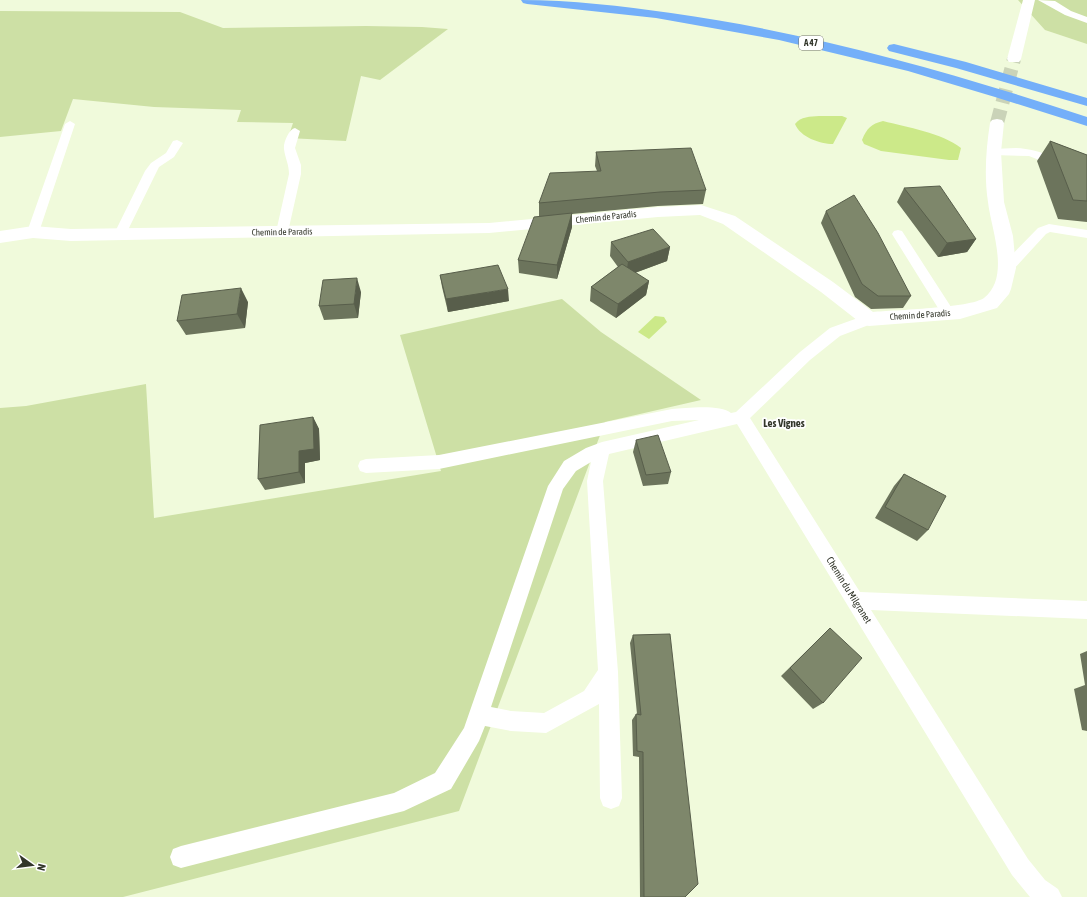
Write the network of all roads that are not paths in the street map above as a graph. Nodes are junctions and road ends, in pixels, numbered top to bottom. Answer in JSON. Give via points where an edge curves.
{"nodes":[{"id":1,"x":527,"y":0,"type":"edge"},
{"id":2,"x":1028,"y":0,"type":"edge"},
{"id":3,"x":1042,"y":0,"type":"edge"},
{"id":4,"x":1052,"y":3,"type":"junction"},
{"id":5,"x":678,"y":5,"type":"dead end"},
{"id":6,"x":729,"y":13,"type":"dead end"},
{"id":7,"x":1061,"y":19,"type":"dead end"},
{"id":8,"x":1087,"y":20,"type":"edge"},
{"id":9,"x":884,"y":46,"type":"dead end"},
{"id":10,"x":1014,"y":59,"type":"tunnel mouth"},
{"id":11,"x":1087,"y":102,"type":"edge"},
{"id":12,"x":1087,"y":122,"type":"edge"},
{"id":13,"x":997,"y":123,"type":"tunnel mouth"},
{"id":14,"x":70,"y":124,"type":"dead end"},
{"id":15,"x":295,"y":131,"type":"dead end"},
{"id":16,"x":177,"y":143,"type":"dead end"},
{"id":17,"x":992,"y":152,"type":"junction"},
{"id":18,"x":1087,"y":176,"type":"edge"},
{"id":19,"x":33,"y":232,"type":"junction"},
{"id":20,"x":282,"y":232,"type":"junction"},
{"id":21,"x":120,"y":234,"type":"junction"},
{"id":22,"x":898,"y":234,"type":"dead end"},
{"id":23,"x":1087,"y":234,"type":"edge"},
{"id":24,"x":0,"y":237,"type":"edge"},
{"id":25,"x":1007,"y":268,"type":"junction"},
{"id":26,"x":948,"y":313,"type":"junction"},
{"id":27,"x":869,"y":319,"type":"junction"},
{"id":28,"x":741,"y":417,"type":"junction"},
{"id":29,"x":602,"y":449,"type":"junction"},
{"id":30,"x":366,"y":466,"type":"dead end"},
{"id":31,"x":855,"y":601,"type":"junction"},
{"id":32,"x":1087,"y":610,"type":"edge"},
{"id":33,"x":608,"y":672,"type":"junction"},
{"id":34,"x":478,"y":715,"type":"junction"},
{"id":35,"x":611,"y":798,"type":"dead end"},
{"id":36,"x":181,"y":857,"type":"dead end"},
{"id":37,"x":1050,"y":897,"type":"edge"}],
"edges":[{"from":1,"to":12,"type":"highway","number":"A 47","via":[[609,8],[734,26],[873,57],[1024,100]]},
{"from":2,"to":10,"type":"street"},
{"from":3,"to":4,"type":"lane"},
{"from":4,"to":7,"type":"lane","via":[[1052,10]]},
{"from":4,"to":8,"type":"lane","via":[[1068,13]]},
{"from":5,"to":6,"type":"highway"},
{"from":9,"to":11,"type":"highway","via":[[961,65]]},
{"from":13,"to":17,"type":"street","name":"Chemin de Paradis"},
{"from":14,"to":19,"type":"lane"},
{"from":15,"to":20,"type":"lane","via":[[289,148],[295,165],[295,174]]},
{"from":16,"to":21,"type":"lane","via":[[170,155],[155,165],[151,171]]},
{"from":17,"to":18,"type":"lane","via":[[1030,153]]},
{"from":17,"to":25,"type":"street","name":"Chemin de Paradis","via":[[996,202],[1004,236]]},
{"from":19,"to":21,"type":"street","name":"Chemin de Paradis","via":[[71,235]]},
{"from":19,"to":24,"type":"street","name":"Chemin de Paradis"},
{"from":20,"to":21,"type":"street","name":"Chemin de Paradis"},
{"from":20,"to":27,"type":"street","name":"Chemin de Paradis","via":[[498,228],[701,210],[729,220]]},
{"from":22,"to":26,"type":"lane"},
{"from":23,"to":25,"type":"lane","via":[[1049,228],[1042,231]]},
{"from":25,"to":26,"type":"street","name":"Chemin de Paradis","via":[[1002,289],[990,303]]},
{"from":26,"to":27,"type":"street","name":"Chemin de Paradis"},
{"from":27,"to":28,"type":"lane","via":[[835,332],[805,356]]},
{"from":28,"to":29,"type":"lane"},
{"from":28,"to":30,"type":"lane","via":[[672,415],[439,462]]},
{"from":28,"to":31,"type":"lane","name":"Chemin du Milgranet"},
{"from":29,"to":33,"type":"lane","via":[[595,481]]},
{"from":29,"to":34,"type":"lane","via":[[570,466],[556,486]]},
{"from":31,"to":32,"type":"lane"},
{"from":31,"to":37,"type":"lane","name":"Chemin du Milgranet","via":[[1020,867],[1037,888]]},
{"from":33,"to":34,"type":"lane","via":[[591,698],[546,723],[511,721]]},
{"from":33,"to":35,"type":"lane"},
{"from":34,"to":36,"type":"lane","via":[[472,734],[443,781],[396,803]]}]}
